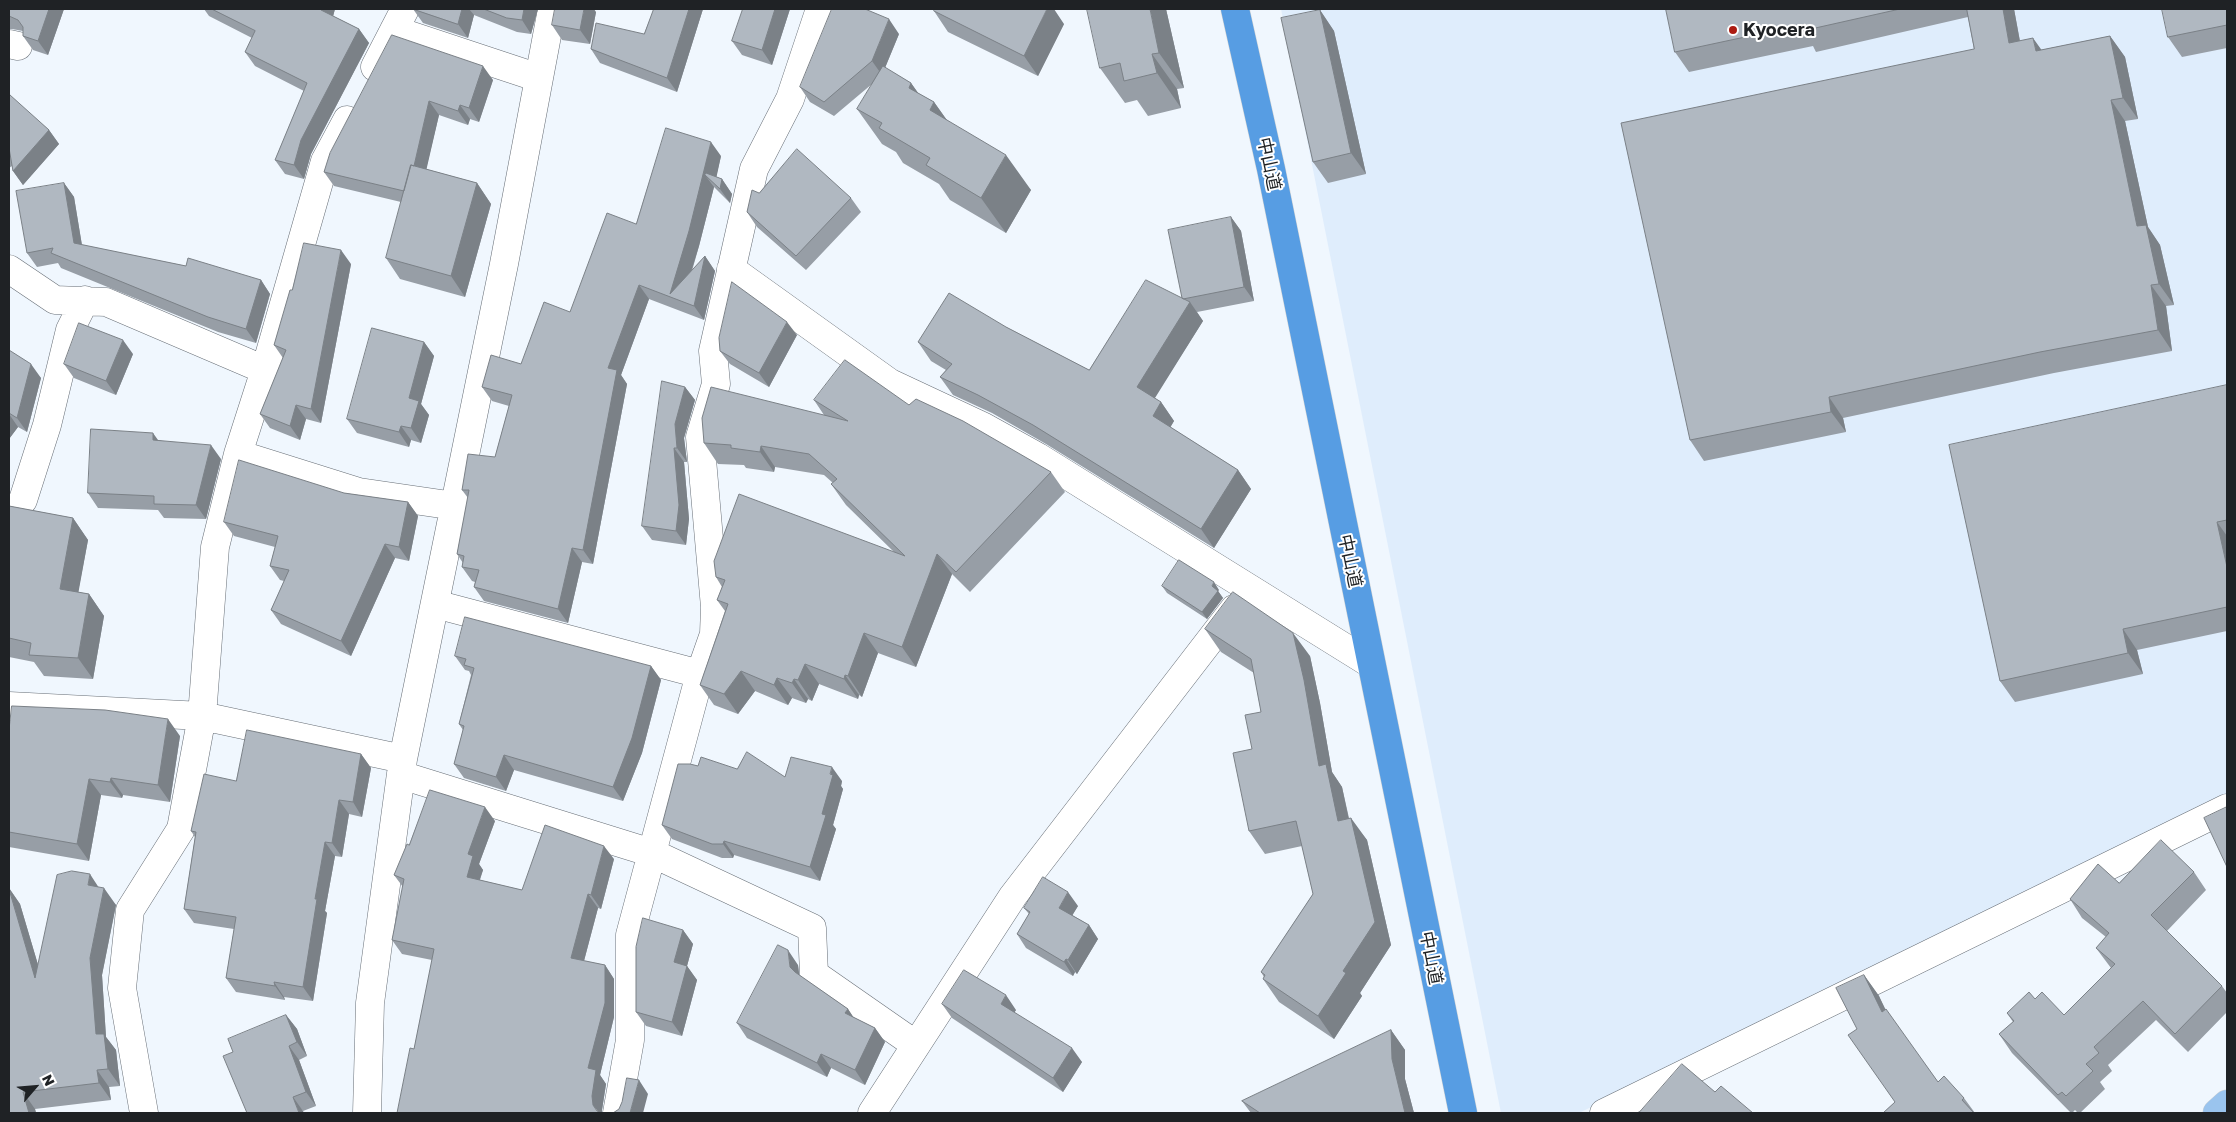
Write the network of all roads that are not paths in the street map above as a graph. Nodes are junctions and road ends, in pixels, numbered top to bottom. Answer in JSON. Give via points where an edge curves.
{"nodes":[{"id":1,"x":552,"y":9,"type":"edge"},
{"id":2,"x":820,"y":9,"type":"edge"},
{"id":3,"x":1235,"y":9,"type":"edge"},
{"id":4,"x":400,"y":19,"type":"edge"},
{"id":5,"x":539,"y":78,"type":"junction"},
{"id":6,"x":9,"y":269,"type":"edge"},
{"id":7,"x":731,"y":269,"type":"junction"},
{"id":8,"x":85,"y":300,"type":"junction"},
{"id":9,"x":264,"y":370,"type":"junction"},
{"id":10,"x":238,"y":454,"type":"junction"},
{"id":11,"x":19,"y":474,"type":"edge"},
{"id":12,"x":455,"y":506,"type":"junction"},
{"id":13,"x":9,"y":518,"type":"edge"},
{"id":14,"x":1249,"y":590,"type":"junction"},
{"id":15,"x":435,"y":604,"type":"junction"},
{"id":16,"x":1372,"y":664,"type":"junction"},
{"id":17,"x":700,"y":674,"type":"junction"},
{"id":18,"x":9,"y":706,"type":"edge"},
{"id":19,"x":202,"y":716,"type":"junction"},
{"id":20,"x":402,"y":767,"type":"junction"},
{"id":21,"x":2227,"y":808,"type":"edge"},
{"id":22,"x":652,"y":853,"type":"junction"},
{"id":23,"x":916,"y":1045,"type":"junction"},
{"id":24,"x":2227,"y":1104,"type":"edge"},
{"id":25,"x":144,"y":1113,"type":"edge"},
{"id":26,"x":368,"y":1113,"type":"edge"},
{"id":27,"x":617,"y":1113,"type":"edge"},
{"id":28,"x":872,"y":1113,"type":"edge"},
{"id":29,"x":1463,"y":1113,"type":"edge"},
{"id":30,"x":1604,"y":1113,"type":"edge"},
{"id":31,"x":2217,"y":1113,"type":"edge"}],
"edges":[{"from":1,"to":5,"type":"street"},
{"from":2,"to":7,"type":"street","via":[[790,99],[754,169]]},
{"from":3,"to":16,"type":"highway","name":"中山道"},
{"from":4,"to":5,"type":"street"},
{"from":4,"to":9,"type":"street","via":[[325,161]]},
{"from":5,"to":12,"type":"street"},
{"from":6,"to":8,"type":"street","via":[[55,300]]},
{"from":7,"to":14,"type":"street","via":[[890,383],[984,427],[1038,457]]},
{"from":7,"to":17,"type":"street","via":[[713,351],[716,384],[700,437],[715,607],[714,634]]},
{"from":8,"to":9,"type":"street","via":[[106,302]]},
{"from":8,"to":11,"type":"street","via":[[70,330],[46,425]]},
{"from":9,"to":10,"type":"street"},
{"from":10,"to":12,"type":"street","via":[[359,492]]},
{"from":10,"to":19,"type":"street","via":[[215,547]]},
{"from":11,"to":13,"type":"street","via":[[23,500]]},
{"from":12,"to":15,"type":"street"},
{"from":14,"to":16,"type":"street"},
{"from":14,"to":23,"type":"street","via":[[1013,896]]},
{"from":15,"to":17,"type":"street"},
{"from":15,"to":20,"type":"street"},
{"from":16,"to":29,"type":"highway","name":"中山道"},
{"from":17,"to":22,"type":"street"},
{"from":18,"to":19,"type":"street"},
{"from":19,"to":20,"type":"street"},
{"from":19,"to":25,"type":"street","via":[[181,829],[130,910],[122,988]]},
{"from":20,"to":22,"type":"street"},
{"from":20,"to":26,"type":"street","via":[[370,1002]]},
{"from":21,"to":30,"type":"street"},
{"from":22,"to":23,"type":"street","via":[[812,928],[814,974]]},
{"from":22,"to":27,"type":"street","via":[[630,935],[630,1040]]},
{"from":23,"to":28,"type":"street"},
{"from":24,"to":31,"type":"main road"}]}
